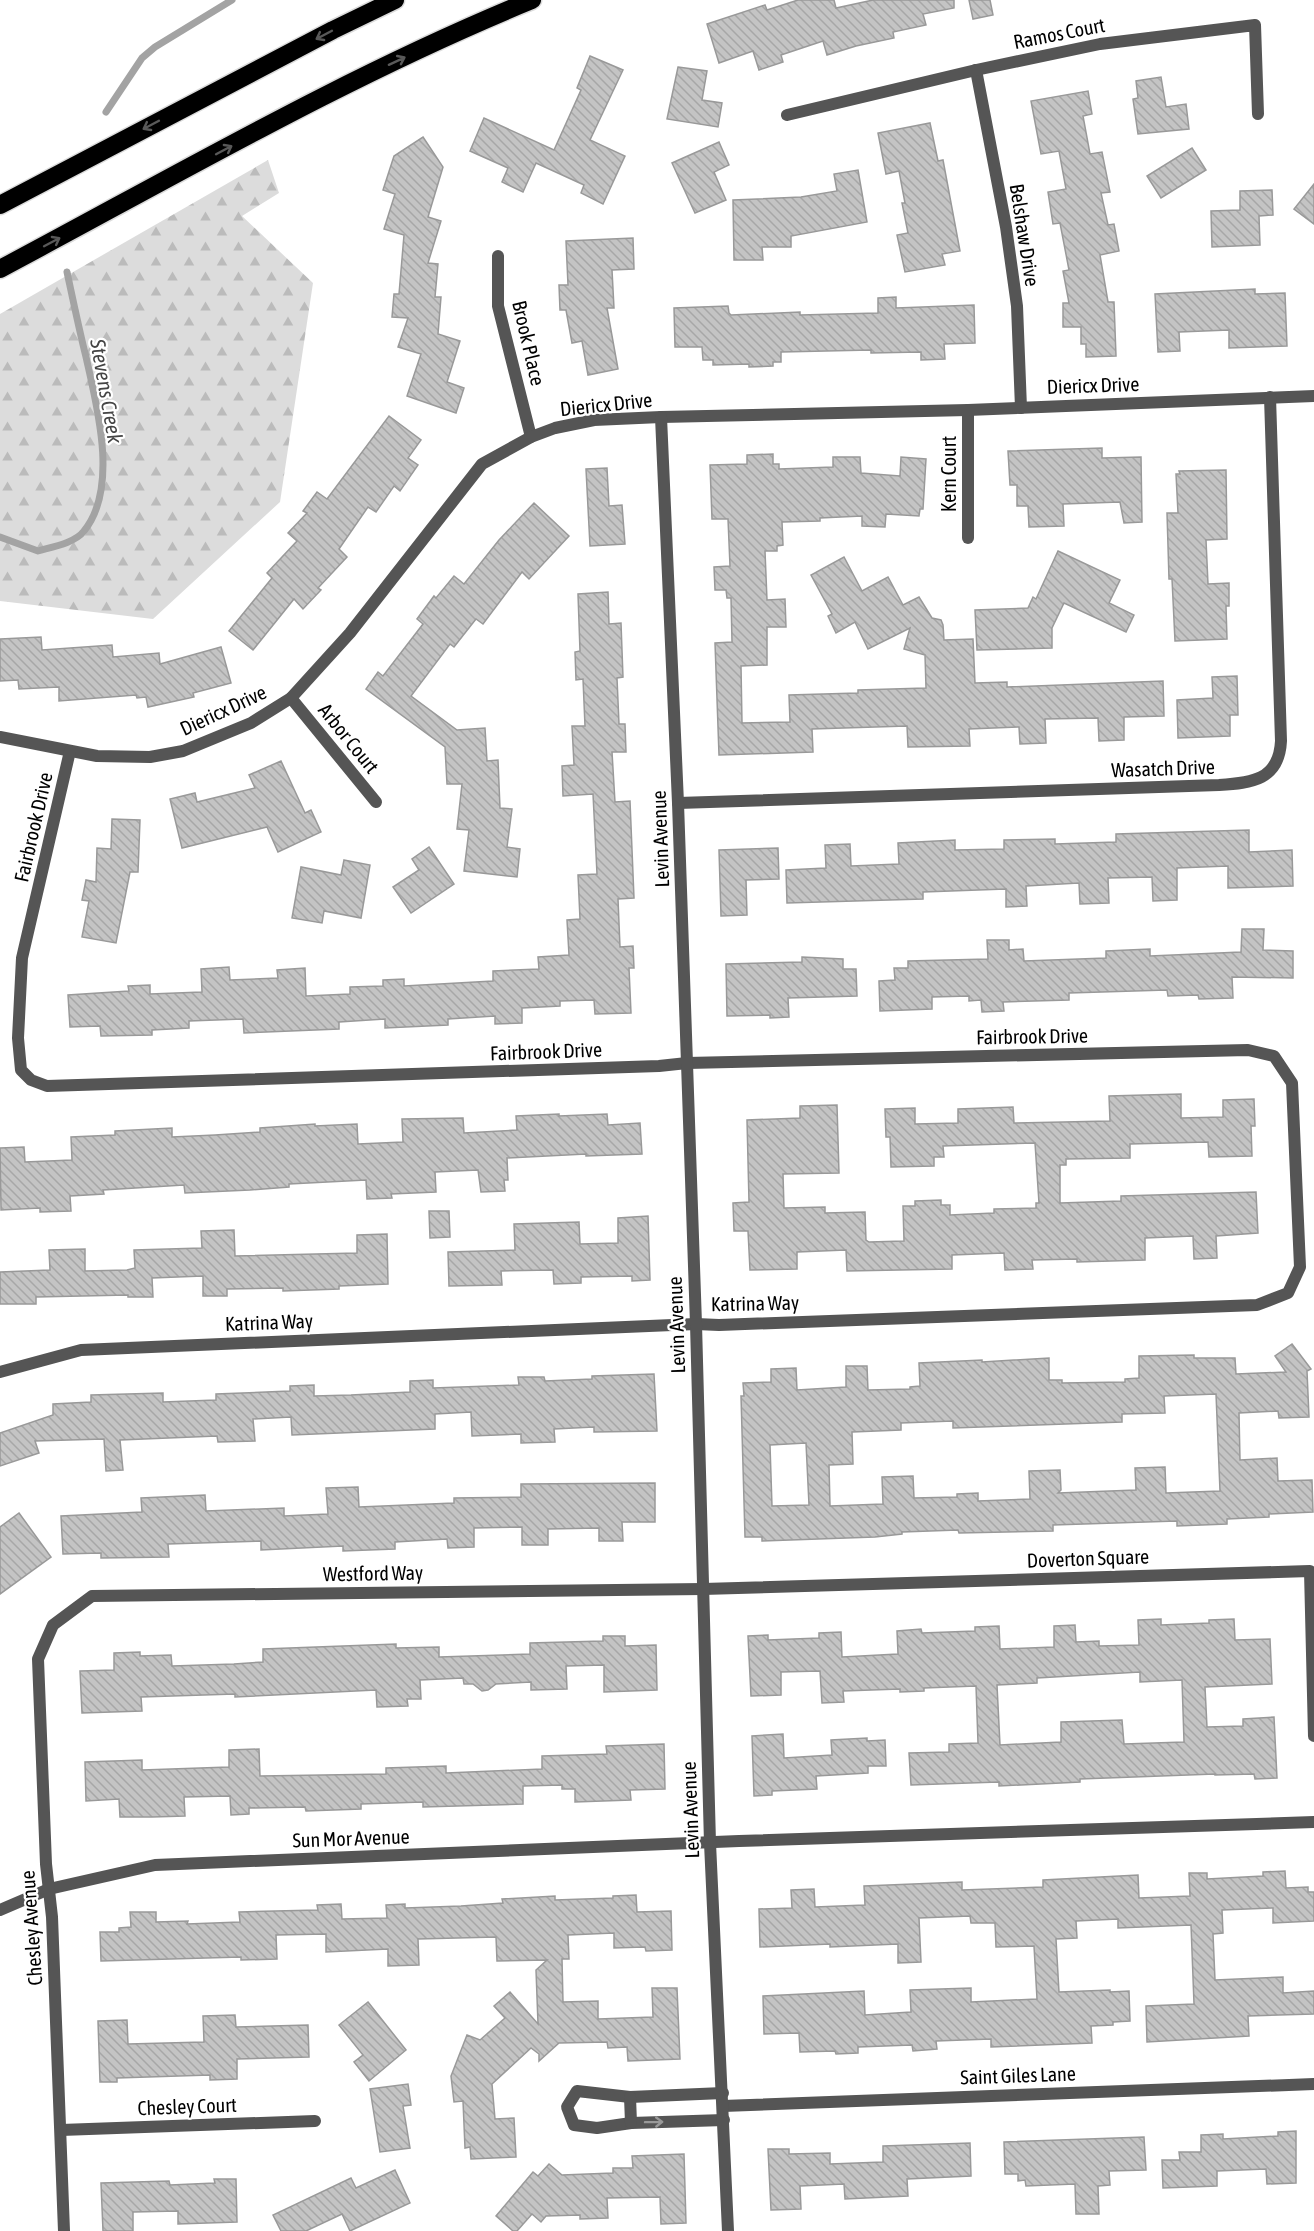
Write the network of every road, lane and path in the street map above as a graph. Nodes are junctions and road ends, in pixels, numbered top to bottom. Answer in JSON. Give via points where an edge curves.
{"nodes":[{"id":1,"x":395,"y":0,"type":"edge"},
{"id":2,"x":532,"y":0,"type":"edge"},
{"id":3,"x":976,"y":70,"type":"junction"},
{"id":4,"x":1258,"y":114,"type":"dead end"},
{"id":5,"x":787,"y":115,"type":"dead end"},
{"id":6,"x":0,"y":205,"type":"edge"},
{"id":7,"x":498,"y":256,"type":"dead end"},
{"id":8,"x":0,"y":269,"type":"edge"},
{"id":9,"x":1314,"y":396,"type":"edge"},
{"id":10,"x":1270,"y":398,"type":"junction"},
{"id":11,"x":1021,"y":408,"type":"junction"},
{"id":12,"x":968,"y":410,"type":"junction"},
{"id":13,"x":661,"y":417,"type":"junction"},
{"id":14,"x":531,"y":437,"type":"junction"},
{"id":15,"x":968,"y":538,"type":"dead end"},
{"id":16,"x":291,"y":698,"type":"junction"},
{"id":17,"x":0,"y":737,"type":"edge"},
{"id":18,"x":70,"y":751,"type":"junction"},
{"id":19,"x":376,"y":802,"type":"dead end"},
{"id":20,"x":678,"y":803,"type":"junction"},
{"id":21,"x":687,"y":1063,"type":"junction"},
{"id":22,"x":1297,"y":1179,"type":"joint"},
{"id":23,"x":696,"y":1324,"type":"junction"},
{"id":24,"x":0,"y":1372,"type":"edge"},
{"id":25,"x":703,"y":1589,"type":"junction"},
{"id":26,"x":53,"y":1625,"type":"joint"},
{"id":27,"x":1314,"y":1736,"type":"edge"},
{"id":28,"x":1314,"y":1822,"type":"edge"},
{"id":29,"x":710,"y":1843,"type":"junction"},
{"id":30,"x":48,"y":1888,"type":"junction"},
{"id":31,"x":0,"y":1910,"type":"edge"},
{"id":32,"x":1314,"y":2084,"type":"edge"},
{"id":33,"x":723,"y":2093,"type":"junction"},
{"id":34,"x":630,"y":2097,"type":"junction"},
{"id":35,"x":723,"y":2106,"type":"junction"},
{"id":36,"x":724,"y":2120,"type":"junction"},
{"id":37,"x":315,"y":2121,"type":"dead end"},
{"id":38,"x":631,"y":2123,"type":"junction"},
{"id":39,"x":61,"y":2130,"type":"junction"},
{"id":40,"x":64,"y":2231,"type":"edge"},
{"id":41,"x":728,"y":2231,"type":"edge"}],
"edges":[{"from":1,"to":6,"type":"highway","one_way":true},
{"from":8,"to":2,"type":"highway","one_way":true,"via":[[357,80]]},
{"from":3,"to":4,"type":"street","name":"Ramos Court","via":[[1100,44],[1255,25]]},
{"from":3,"to":5,"type":"street","name":"Ramos Court"},
{"from":3,"to":11,"type":"street","name":"Belshaw Drive","via":[[1017,306]]},
{"from":7,"to":14,"type":"street","name":"Brook Place","via":[[498,306]]},
{"from":9,"to":10,"type":"street","name":"Diericx Drive"},
{"from":10,"to":11,"type":"street","name":"Diericx Drive"},
{"from":10,"to":20,"type":"street","name":"Wasatch Drive","via":[[1281,741],[1275,764],[1266,775],[1243,784]]},
{"from":11,"to":12,"type":"street","name":"Diericx Drive"},
{"from":12,"to":13,"type":"street","name":"Diericx Drive"},
{"from":12,"to":15,"type":"street","name":"Kern Court"},
{"from":13,"to":14,"type":"street","name":"Diericx Drive","via":[[574,423]]},
{"from":13,"to":20,"type":"street","name":"Levin Avenue"},
{"from":14,"to":16,"type":"street","name":"Diericx Drive","via":[[482,464],[350,633]]},
{"from":16,"to":18,"type":"street","name":"Diericx Drive","via":[[251,723],[183,751],[150,757]]},
{"from":16,"to":19,"type":"street","name":"Arbor Court"},
{"from":17,"to":18,"type":"street","name":"Diericx Drive"},
{"from":18,"to":21,"type":"street","name":"Fairbrook Drive","via":[[22,958],[18,1038],[21,1070],[31,1080],[59,1086]]},
{"from":20,"to":21,"type":"street","name":"Levin Avenue"},
{"from":21,"to":22,"type":"street","name":"Fairbrook Drive","via":[[1248,1050],[1274,1056],[1292,1083]]},
{"from":21,"to":23,"type":"street","name":"Levin Avenue"},
{"from":22,"to":23,"type":"street","name":"Katrina Way","via":[[1300,1267],[1288,1293],[1257,1305]]},
{"from":23,"to":24,"type":"street","name":"Katrina Way","via":[[81,1350]]},
{"from":23,"to":25,"type":"street","name":"Levin Avenue"},
{"from":25,"to":26,"type":"street","name":"Westford Way","via":[[92,1596]]},
{"from":25,"to":27,"type":"street","name":"Doverton Square","via":[[1310,1571]]},
{"from":25,"to":29,"type":"street","name":"Levin Avenue"},
{"from":26,"to":30,"type":"street","name":"Chesley Avenue","via":[[38,1659]]},
{"from":28,"to":29,"type":"street"},
{"from":29,"to":30,"type":"street","name":"Sun Mor Avenue","via":[[155,1865]]},
{"from":29,"to":33,"type":"street","name":"Levin Avenue"},
{"from":30,"to":31,"type":"street","name":"Sun Mor Avenue"},
{"from":30,"to":39,"type":"street","name":"Chesley Avenue"},
{"from":32,"to":35,"type":"street","name":"Saint Giles Lane"},
{"from":33,"to":34,"type":"street"},
{"from":33,"to":35,"type":"street","name":"Levin Avenue"},
{"from":34,"to":38,"type":"street"},
{"from":34,"to":38,"type":"street","via":[[577,2091],[567,2107],[574,2125]]},
{"from":35,"to":36,"type":"street","name":"Levin Avenue"},
{"from":38,"to":36,"type":"street","one_way":true},
{"from":36,"to":41,"type":"street","name":"Levin Avenue"},
{"from":37,"to":39,"type":"street","name":"Chesley Court"},
{"from":39,"to":40,"type":"street","name":"Chesley Avenue"}]}
